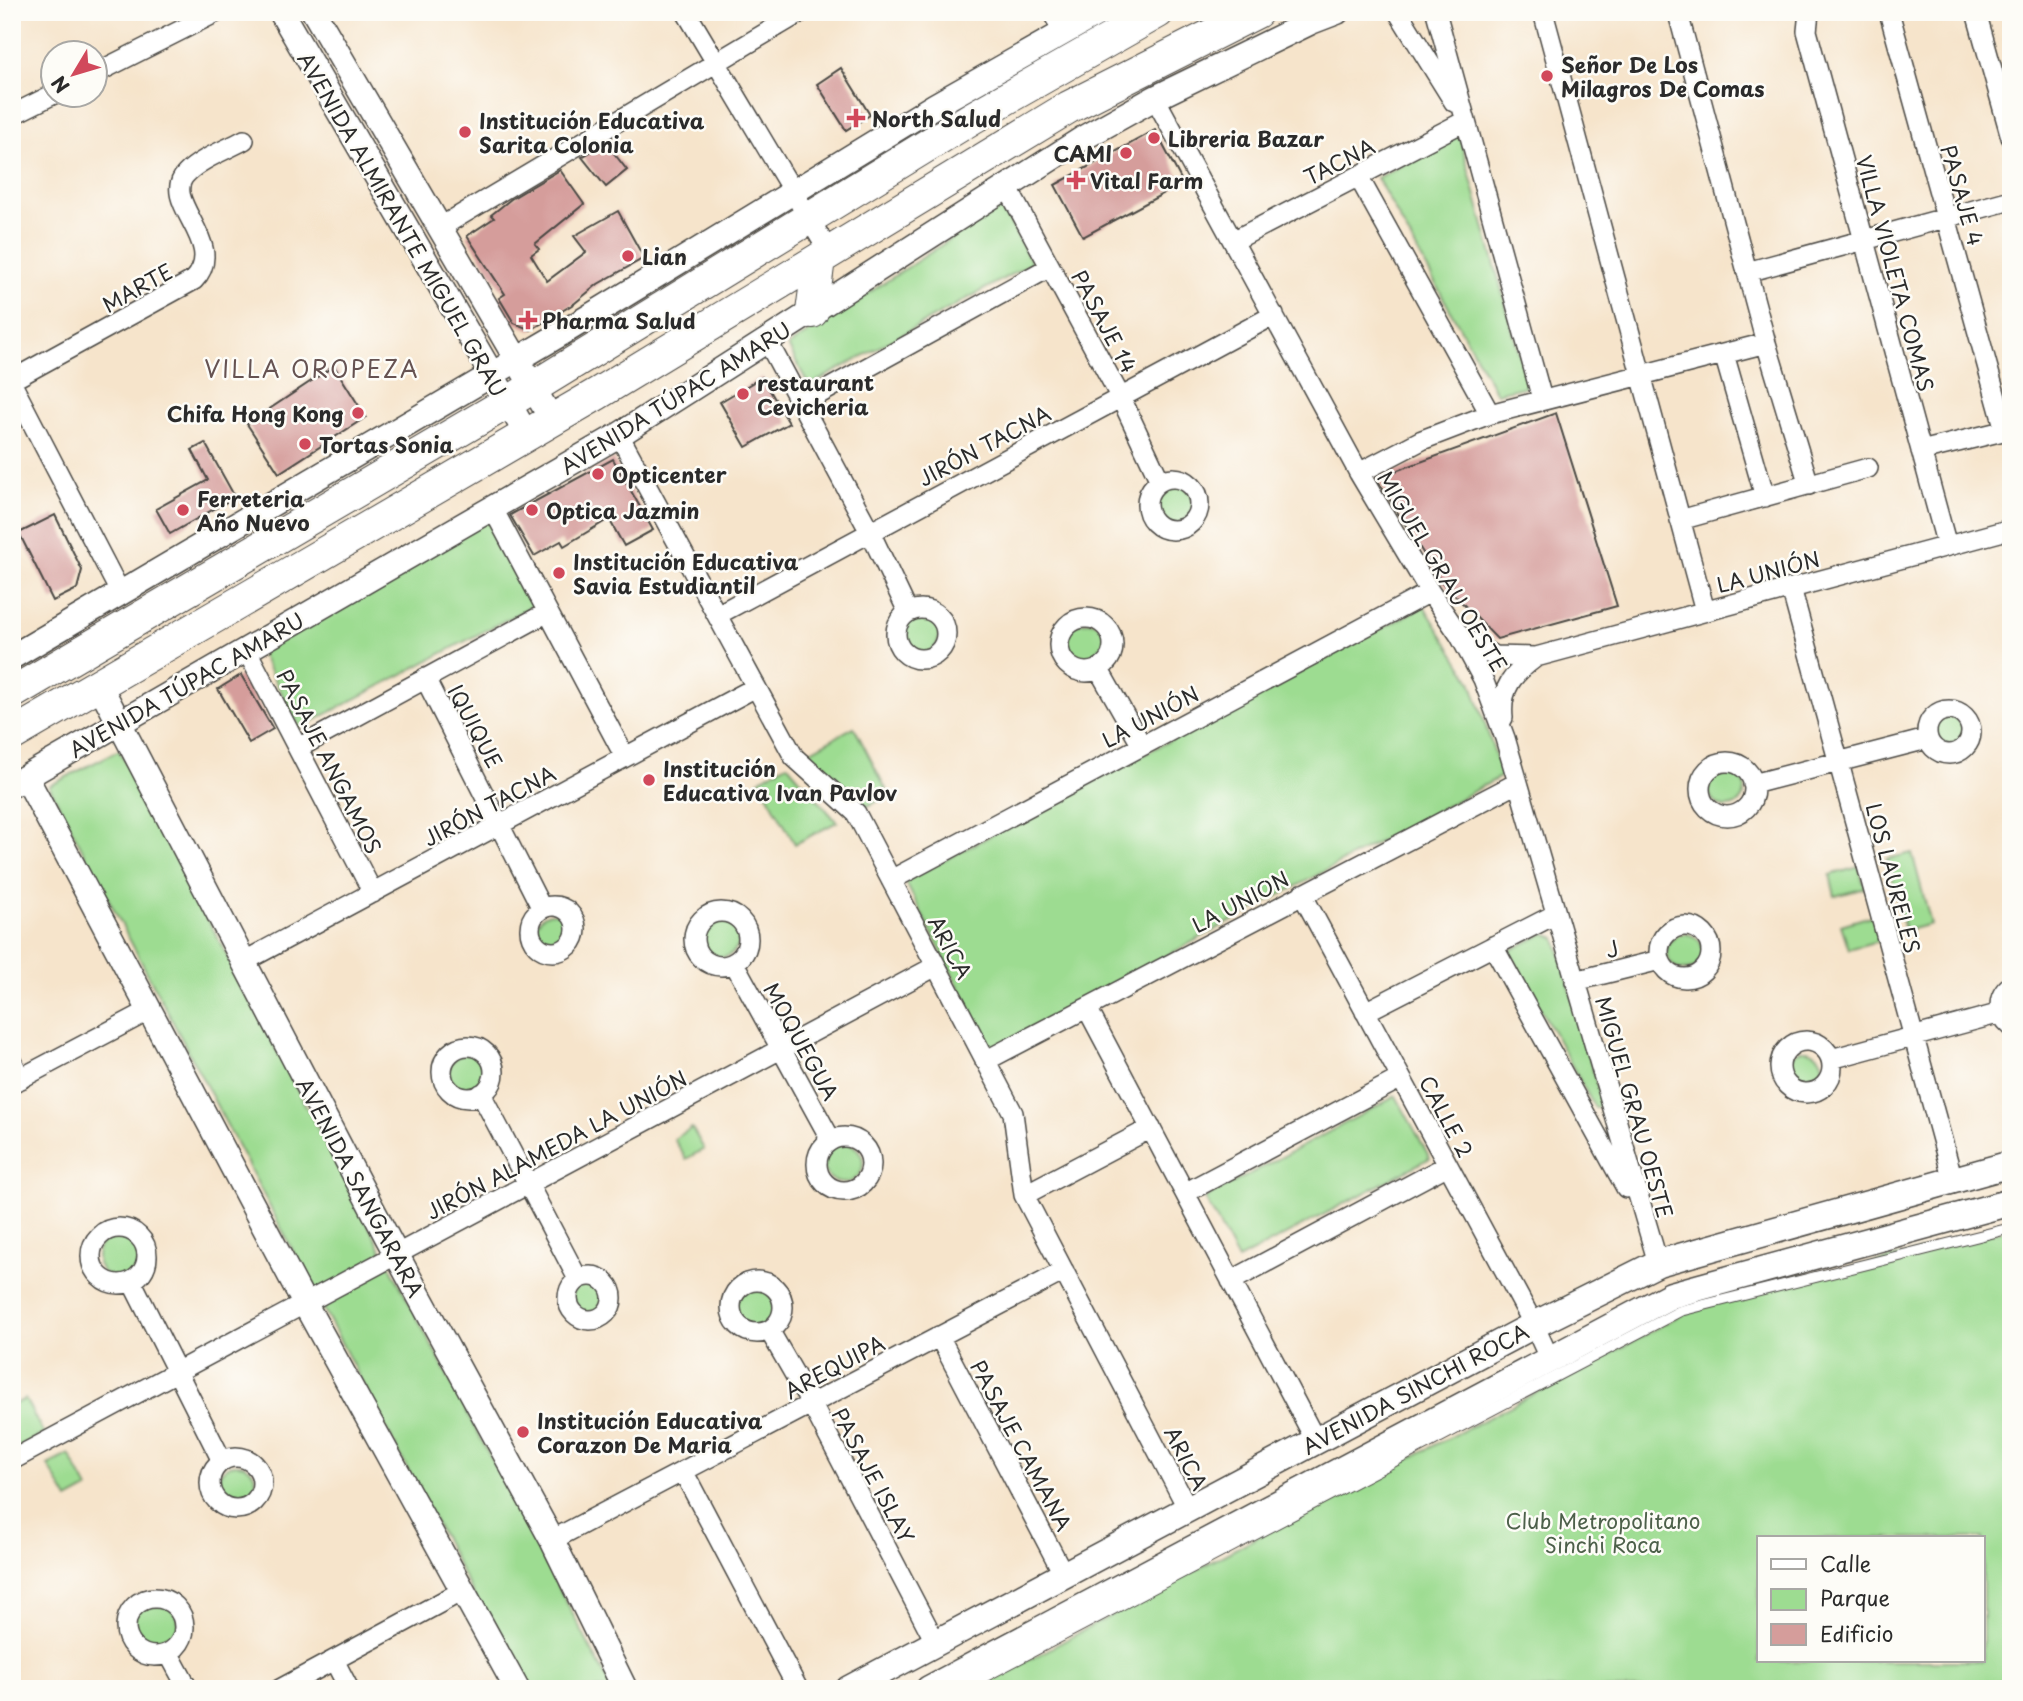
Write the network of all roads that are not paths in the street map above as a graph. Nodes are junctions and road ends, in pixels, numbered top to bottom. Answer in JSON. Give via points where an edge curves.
{"nodes":[{"id":1,"x":217,"y":12,"type":"edge"},
{"id":2,"x":281,"y":12,"type":"edge"},
{"id":3,"x":314,"y":12,"type":"edge"},
{"id":4,"x":685,"y":12,"type":"edge"},
{"id":5,"x":801,"y":12,"type":"edge"},
{"id":6,"x":1100,"y":12,"type":"edge"},
{"id":7,"x":1158,"y":12,"type":"edge"},
{"id":8,"x":1257,"y":12,"type":"edge"},
{"id":9,"x":1338,"y":12,"type":"edge"},
{"id":10,"x":1398,"y":12,"type":"edge"},
{"id":11,"x":1436,"y":12,"type":"edge"},
{"id":12,"x":1543,"y":12,"type":"edge"},
{"id":13,"x":1809,"y":12,"type":"edge"},
{"id":14,"x":1889,"y":12,"type":"edge"},
{"id":15,"x":1976,"y":12,"type":"edge"},
{"id":16,"x":1679,"y":17,"type":"dead end"},
{"id":17,"x":1058,"y":22,"type":"edge"},
{"id":18,"x":715,"y":62,"type":"junction"},
{"id":19,"x":108,"y":67,"type":"edge"},
{"id":20,"x":1155,"y":98,"type":"junction"},
{"id":21,"x":38,"y":102,"type":"edge"},
{"id":22,"x":12,"y":115,"type":"edge"},
{"id":23,"x":1465,"y":121,"type":"junction"},
{"id":24,"x":2011,"y":137,"type":"edge"},
{"id":25,"x":244,"y":140,"type":"dead end"},
{"id":26,"x":1359,"y":176,"type":"junction"},
{"id":27,"x":1006,"y":185,"type":"junction"},
{"id":28,"x":2011,"y":200,"type":"edge"},
{"id":29,"x":801,"y":204,"type":"junction"},
{"id":30,"x":1946,"y":218,"type":"junction"},
{"id":31,"x":439,"y":228,"type":"junction"},
{"id":32,"x":1862,"y":240,"type":"junction"},
{"id":33,"x":1233,"y":241,"type":"junction"},
{"id":34,"x":824,"y":255,"type":"junction"},
{"id":35,"x":1050,"y":267,"type":"junction"},
{"id":36,"x":1747,"y":272,"type":"junction"},
{"id":37,"x":813,"y":312,"type":"junction"},
{"id":38,"x":1273,"y":316,"type":"junction"},
{"id":39,"x":768,"y":342,"type":"junction"},
{"id":40,"x":1766,"y":343,"type":"junction"},
{"id":41,"x":1724,"y":354,"type":"junction"},
{"id":42,"x":516,"y":360,"type":"junction"},
{"id":43,"x":490,"y":374,"type":"junction"},
{"id":44,"x":1641,"y":374,"type":"junction"},
{"id":45,"x":12,"y":382,"type":"edge"},
{"id":46,"x":519,"y":395,"type":"junction"},
{"id":47,"x":1121,"y":397,"type":"junction"},
{"id":48,"x":1542,"y":399,"type":"junction"},
{"id":49,"x":801,"y":404,"type":"junction"},
{"id":50,"x":1490,"y":414,"type":"junction"},
{"id":51,"x":539,"y":428,"type":"junction"},
{"id":52,"x":2008,"y":430,"type":"edge"},
{"id":53,"x":619,"y":435,"type":"junction"},
{"id":54,"x":1921,"y":452,"type":"junction"},
{"id":55,"x":1868,"y":468,"type":"dead end"},
{"id":56,"x":1359,"y":473,"type":"junction"},
{"id":57,"x":1160,"y":481,"type":"dead end"},
{"id":58,"x":1809,"y":485,"type":"junction"},
{"id":59,"x":1765,"y":497,"type":"junction"},
{"id":60,"x":492,"y":507,"type":"junction"},
{"id":61,"x":1681,"y":520,"type":"junction"},
{"id":62,"x":2011,"y":528,"type":"edge"},
{"id":63,"x":870,"y":532,"type":"junction"},
{"id":64,"x":1947,"y":546,"type":"junction"},
{"id":65,"x":1791,"y":588,"type":"junction"},
{"id":66,"x":1430,"y":592,"type":"junction"},
{"id":67,"x":121,"y":594,"type":"junction"},
{"id":68,"x":1705,"y":611,"type":"junction"},
{"id":69,"x":548,"y":612,"type":"junction"},
{"id":70,"x":908,"y":612,"type":"dead end"},
{"id":71,"x":716,"y":615,"type":"junction"},
{"id":72,"x":1460,"y":636,"type":"junction"},
{"id":73,"x":246,"y":649,"type":"junction"},
{"id":74,"x":12,"y":657,"type":"edge"},
{"id":75,"x":1536,"y":657,"type":"junction"},
{"id":76,"x":1099,"y":670,"type":"dead end"},
{"id":77,"x":425,"y":678,"type":"junction"},
{"id":78,"x":99,"y":684,"type":"junction"},
{"id":79,"x":756,"y":687,"type":"junction"},
{"id":80,"x":12,"y":693,"type":"edge"},
{"id":81,"x":119,"y":724,"type":"junction"},
{"id":82,"x":12,"y":735,"type":"edge"},
{"id":83,"x":1504,"y":738,"type":"junction"},
{"id":84,"x":1927,"y":738,"type":"dead end"},
{"id":85,"x":1143,"y":746,"type":"junction"},
{"id":86,"x":298,"y":748,"type":"junction"},
{"id":87,"x":625,"y":757,"type":"junction"},
{"id":88,"x":1839,"y":761,"type":"junction"},
{"id":89,"x":19,"y":781,"type":"edge"},
{"id":90,"x":1517,"y":783,"type":"junction"},
{"id":91,"x":1753,"y":784,"type":"dead end"},
{"id":92,"x":502,"y":824,"type":"junction"},
{"id":93,"x":891,"y":880,"type":"junction"},
{"id":94,"x":373,"y":893,"type":"junction"},
{"id":95,"x":1302,"y":894,"type":"junction"},
{"id":96,"x":542,"y":909,"type":"dead end"},
{"id":97,"x":1556,"y":914,"type":"junction"},
{"id":98,"x":1493,"y":946,"type":"junction"},
{"id":99,"x":1660,"y":960,"type":"dead end"},
{"id":100,"x":243,"y":962,"type":"junction"},
{"id":101,"x":734,"y":964,"type":"dead end"},
{"id":102,"x":936,"y":966,"type":"junction"},
{"id":103,"x":1575,"y":981,"type":"junction"},
{"id":104,"x":2011,"y":985,"type":"edge"},
{"id":105,"x":1087,"y":1008,"type":"junction"},
{"id":106,"x":150,"y":1010,"type":"junction"},
{"id":107,"x":1365,"y":1012,"type":"junction"},
{"id":108,"x":2006,"y":1020,"type":"edge"},
{"id":109,"x":1913,"y":1035,"type":"junction"},
{"id":110,"x":782,"y":1048,"type":"junction"},
{"id":111,"x":1831,"y":1059,"type":"dead end"},
{"id":112,"x":985,"y":1061,"type":"junction"},
{"id":113,"x":15,"y":1074,"type":"edge"},
{"id":114,"x":1401,"y":1078,"type":"junction"},
{"id":115,"x":481,"y":1094,"type":"dead end"},
{"id":116,"x":1151,"y":1128,"type":"junction"},
{"id":117,"x":831,"y":1140,"type":"dead end"},
{"id":118,"x":2011,"y":1164,"type":"edge"},
{"id":119,"x":1448,"y":1166,"type":"junction"},
{"id":120,"x":1953,"y":1180,"type":"junction"},
{"id":121,"x":528,"y":1185,"type":"junction"},
{"id":122,"x":1185,"y":1193,"type":"junction"},
{"id":123,"x":1024,"y":1195,"type":"junction"},
{"id":124,"x":2011,"y":1202,"type":"edge"},
{"id":125,"x":1644,"y":1220,"type":"junction"},
{"id":126,"x":2011,"y":1228,"type":"edge"},
{"id":127,"x":396,"y":1255,"type":"junction"},
{"id":128,"x":1658,"y":1263,"type":"junction"},
{"id":129,"x":1064,"y":1270,"type":"junction"},
{"id":130,"x":578,"y":1279,"type":"dead end"},
{"id":131,"x":1231,"y":1281,"type":"junction"},
{"id":132,"x":132,"y":1282,"type":"dead end"},
{"id":133,"x":305,"y":1304,"type":"junction"},
{"id":134,"x":1534,"y":1325,"type":"junction"},
{"id":135,"x":769,"y":1330,"type":"dead end"},
{"id":136,"x":939,"y":1336,"type":"junction"},
{"id":137,"x":1550,"y":1360,"type":"junction"},
{"id":138,"x":178,"y":1371,"type":"junction"},
{"id":139,"x":811,"y":1404,"type":"junction"},
{"id":140,"x":1316,"y":1441,"type":"junction"},
{"id":141,"x":12,"y":1460,"type":"edge"},
{"id":142,"x":222,"y":1461,"type":"dead end"},
{"id":143,"x":683,"y":1471,"type":"junction"},
{"id":144,"x":1188,"y":1509,"type":"junction"},
{"id":145,"x":552,"y":1540,"type":"junction"},
{"id":146,"x":1064,"y":1575,"type":"junction"},
{"id":147,"x":464,"y":1590,"type":"junction"},
{"id":148,"x":936,"y":1643,"type":"junction"},
{"id":149,"x":1029,"y":1645,"type":"junction"},
{"id":150,"x":169,"y":1654,"type":"dead end"},
{"id":151,"x":334,"y":1660,"type":"junction"},
{"id":152,"x":188,"y":1689,"type":"edge"},
{"id":153,"x":279,"y":1689,"type":"edge"},
{"id":154,"x":349,"y":1689,"type":"edge"},
{"id":155,"x":517,"y":1689,"type":"edge"},
{"id":156,"x":625,"y":1689,"type":"edge"},
{"id":157,"x":798,"y":1689,"type":"edge"},
{"id":158,"x":849,"y":1689,"type":"edge"},
{"id":159,"x":929,"y":1689,"type":"edge"},
{"id":160,"x":961,"y":1689,"type":"edge"}],
"edges":[{"from":1,"to":19,"type":"street"},
{"from":2,"to":43,"type":"street","name":"AVENIDA ALMIRANTE MIGUEL GRAU"},
{"from":3,"to":31,"type":"street","name":"AVENIDA ALMIRANTE MIGUEL GRAU"},
{"from":4,"to":18,"type":"street"},
{"from":5,"to":18,"type":"street"},
{"from":6,"to":17,"type":"street"},
{"from":7,"to":29,"type":"highway"},
{"from":8,"to":34,"type":"highway","name":"AVENIDA TÚPAC AMARU","via":[[1069,107]]},
{"from":9,"to":20,"type":"street","name":"AVENIDA TÚPAC AMARU"},
{"from":10,"to":23,"type":"street"},
{"from":11,"to":23,"type":"street"},
{"from":12,"to":44,"type":"street"},
{"from":13,"to":32,"type":"street","name":"VILLA VIOLETA COMAS","via":[[1807,31]]},
{"from":14,"to":30,"type":"street","name":"PASAJE 4"},
{"from":15,"to":24,"type":"street"},
{"from":16,"to":36,"type":"street"},
{"from":17,"to":29,"type":"street"},
{"from":18,"to":29,"type":"street"},
{"from":18,"to":31,"type":"street"},
{"from":20,"to":27,"type":"street","name":"AVENIDA TÚPAC AMARU"},
{"from":20,"to":33,"type":"street","name":"MIGUEL GRAU OESTE"},
{"from":21,"to":22,"type":"street"},
{"from":23,"to":26,"type":"street","name":"TACNA"},
{"from":23,"to":48,"type":"street"},
{"from":25,"to":45,"type":"street","name":"MARTE","via":[[188,172],[181,181],[181,198],[205,250],[205,264],[194,280]]},
{"from":26,"to":33,"type":"street","name":"TACNA"},
{"from":26,"to":50,"type":"street"},
{"from":27,"to":35,"type":"street","name":"PASAJE 14"},
{"from":27,"to":37,"type":"street","name":"AVENIDA TÚPAC AMARU"},
{"from":28,"to":30,"type":"street"},
{"from":29,"to":34,"type":"street"},
{"from":29,"to":42,"type":"street"},
{"from":29,"to":46,"type":"highway"},
{"from":30,"to":32,"type":"street"},
{"from":30,"to":52,"type":"street","name":"PASAJE 4"},
{"from":31,"to":42,"type":"street","name":"AVENIDA ALMIRANTE MIGUEL GRAU"},
{"from":32,"to":36,"type":"street"},
{"from":32,"to":54,"type":"street","name":"VILLA VIOLETA COMAS"},
{"from":33,"to":38,"type":"street","name":"MIGUEL GRAU OESTE"},
{"from":34,"to":37,"type":"highway"},
{"from":34,"to":51,"type":"highway","name":"AVENIDA TÚPAC AMARU"},
{"from":35,"to":47,"type":"street","name":"PASAJE 14"},
{"from":35,"to":49,"type":"street"},
{"from":36,"to":40,"type":"street"},
{"from":37,"to":39,"type":"street","name":"AVENIDA TÚPAC AMARU"},
{"from":38,"to":47,"type":"street","name":"JIRÓN TACNA"},
{"from":38,"to":56,"type":"street","name":"MIGUEL GRAU OESTE"},
{"from":39,"to":49,"type":"street"},
{"from":39,"to":53,"type":"street","name":"AVENIDA TÚPAC AMARU"},
{"from":40,"to":41,"type":"street"},
{"from":40,"to":58,"type":"street"},
{"from":41,"to":44,"type":"street"},
{"from":41,"to":59,"type":"street"},
{"from":42,"to":43,"type":"street"},
{"from":42,"to":46,"type":"street","name":"AVENIDA ALMIRANTE MIGUEL GRAU"},
{"from":43,"to":46,"type":"street","name":"AVENIDA ALMIRANTE MIGUEL GRAU"},
{"from":43,"to":67,"type":"street"},
{"from":44,"to":48,"type":"street"},
{"from":44,"to":61,"type":"street"},
{"from":45,"to":67,"type":"street"},
{"from":46,"to":51,"type":"street","name":"AVENIDA ALMIRANTE MIGUEL GRAU"},
{"from":46,"to":80,"type":"highway"},
{"from":47,"to":57,"type":"street","name":"PASAJE 14"},
{"from":47,"to":63,"type":"street","name":"JIRÓN TACNA"},
{"from":48,"to":50,"type":"street"},
{"from":49,"to":63,"type":"street"},
{"from":50,"to":56,"type":"street","via":[[1422,440]]},
{"from":51,"to":78,"type":"highway","name":"AVENIDA TÚPAC AMARU"},
{"from":52,"to":54,"type":"street"},
{"from":53,"to":60,"type":"street","name":"AVENIDA TÚPAC AMARU"},
{"from":53,"to":71,"type":"street","name":"ARICA"},
{"from":54,"to":64,"type":"street","name":"VILLA VIOLETA COMAS"},
{"from":55,"to":58,"type":"street"},
{"from":56,"to":66,"type":"street","name":"MIGUEL GRAU OESTE"},
{"from":58,"to":59,"type":"street"},
{"from":59,"to":61,"type":"street"},
{"from":60,"to":69,"type":"street"},
{"from":60,"to":73,"type":"street","name":"AVENIDA TÚPAC AMARU"},
{"from":61,"to":68,"type":"street"},
{"from":62,"to":64,"type":"street","name":"LA UNIÓN"},
{"from":63,"to":70,"type":"street"},
{"from":63,"to":71,"type":"street","name":"JIRÓN TACNA"},
{"from":64,"to":65,"type":"street","name":"LA UNIÓN"},
{"from":65,"to":68,"type":"street","name":"LA UNIÓN"},
{"from":65,"to":88,"type":"street","name":"LOS LAURELES"},
{"from":66,"to":72,"type":"street","name":"MIGUEL GRAU OESTE"},
{"from":66,"to":85,"type":"street","name":"LA UNIÓN"},
{"from":67,"to":74,"type":"street"},
{"from":68,"to":75,"type":"street","name":"LA UNIÓN"},
{"from":69,"to":77,"type":"street"},
{"from":69,"to":87,"type":"street"},
{"from":71,"to":79,"type":"street","name":"ARICA"},
{"from":72,"to":75,"type":"street","name":"LA UNIÓN","via":[[1494,656]]},
{"from":72,"to":83,"type":"street","name":"MIGUEL GRAU OESTE","via":[[1483,678]]},
{"from":73,"to":81,"type":"street","name":"AVENIDA TÚPAC AMARU"},
{"from":73,"to":86,"type":"street","name":"PASAJE ANGAMOS"},
{"from":75,"to":83,"type":"street","name":"LA UNIÓN","via":[[1515,672],[1505,687],[1501,705]]},
{"from":76,"to":85,"type":"street"},
{"from":77,"to":86,"type":"street"},
{"from":77,"to":92,"type":"street","name":"IQUIQUE"},
{"from":78,"to":81,"type":"street","name":"AVENIDA SANGARARA"},
{"from":78,"to":82,"type":"highway","name":"AVENIDA TÚPAC AMARU"},
{"from":79,"to":87,"type":"street","name":"JIRÓN TACNA"},
{"from":79,"to":93,"type":"street","name":"ARICA","via":[[794,757],[856,813]]},
{"from":81,"to":89,"type":"street","name":"AVENIDA TÚPAC AMARU"},
{"from":81,"to":100,"type":"street","name":"AVENIDA SANGARARA"},
{"from":83,"to":90,"type":"street","name":"MIGUEL GRAU OESTE"},
{"from":84,"to":88,"type":"street"},
{"from":85,"to":93,"type":"street","name":"LA UNIÓN"},
{"from":86,"to":94,"type":"street","name":"PASAJE ANGAMOS"},
{"from":87,"to":92,"type":"street","name":"JIRÓN TACNA"},
{"from":88,"to":91,"type":"street"},
{"from":88,"to":109,"type":"street","name":"LOS LAURELES"},
{"from":89,"to":106,"type":"street"},
{"from":90,"to":95,"type":"street","name":"LA UNION"},
{"from":90,"to":97,"type":"street","name":"MIGUEL GRAU OESTE"},
{"from":92,"to":94,"type":"street","name":"JIRÓN TACNA"},
{"from":92,"to":96,"type":"street","name":"IQUIQUE"},
{"from":93,"to":102,"type":"street","name":"ARICA"},
{"from":94,"to":100,"type":"street","name":"JIRÓN TACNA"},
{"from":95,"to":105,"type":"street","name":"LA UNION"},
{"from":95,"to":107,"type":"street","name":"CALLE 2"},
{"from":97,"to":98,"type":"street"},
{"from":97,"to":103,"type":"street","name":"MIGUEL GRAU OESTE"},
{"from":98,"to":107,"type":"street"},
{"from":98,"to":125,"type":"street"},
{"from":99,"to":103,"type":"street","name":"J"},
{"from":100,"to":127,"type":"street","name":"AVENIDA SANGARARA"},
{"from":101,"to":110,"type":"street","name":"MOQUEGUA"},
{"from":102,"to":110,"type":"street","name":"JIRÓN ALAMEDA LA UNIÓN"},
{"from":102,"to":112,"type":"street","name":"ARICA"},
{"from":103,"to":125,"type":"street","name":"MIGUEL GRAU OESTE"},
{"from":104,"to":108,"type":"street","via":[[2001,996]]},
{"from":105,"to":112,"type":"street","name":"LA UNION"},
{"from":105,"to":116,"type":"street"},
{"from":106,"to":113,"type":"street"},
{"from":106,"to":133,"type":"street"},
{"from":107,"to":114,"type":"street","name":"CALLE 2"},
{"from":108,"to":109,"type":"street"},
{"from":109,"to":111,"type":"street"},
{"from":109,"to":120,"type":"street","name":"LOS LAURELES"},
{"from":110,"to":117,"type":"street","name":"MOQUEGUA"},
{"from":110,"to":121,"type":"street","name":"JIRÓN ALAMEDA LA UNIÓN"},
{"from":112,"to":123,"type":"street","name":"ARICA","via":[[1013,1113]]},
{"from":114,"to":119,"type":"street","name":"CALLE 2"},
{"from":114,"to":122,"type":"street"},
{"from":115,"to":121,"type":"street"},
{"from":116,"to":122,"type":"street"},
{"from":116,"to":123,"type":"street"},
{"from":118,"to":120,"type":"main road","name":"AVENIDA SINCHI ROCA"},
{"from":119,"to":131,"type":"street"},
{"from":119,"to":134,"type":"street","name":"CALLE 2"},
{"from":120,"to":128,"type":"main road","name":"AVENIDA SINCHI ROCA"},
{"from":121,"to":127,"type":"street","name":"JIRÓN ALAMEDA LA UNIÓN"},
{"from":121,"to":130,"type":"street"},
{"from":122,"to":131,"type":"street"},
{"from":123,"to":129,"type":"street","name":"ARICA"},
{"from":124,"to":137,"type":"main road","name":"AVENIDA SINCHI ROCA","via":[[1671,1295]]},
{"from":125,"to":128,"type":"street","name":"MIGUEL GRAU OESTE"},
{"from":126,"to":149,"type":"lane","via":[[1680,1311]]},
{"from":127,"to":133,"type":"street","name":"JIRÓN ALAMEDA LA UNIÓN"},
{"from":127,"to":145,"type":"street","name":"AVENIDA SANGARARA"},
{"from":128,"to":134,"type":"main road","name":"AVENIDA SINCHI ROCA"},
{"from":129,"to":136,"type":"street","name":"AREQUIPA"},
{"from":129,"to":144,"type":"street","name":"ARICA"},
{"from":131,"to":140,"type":"street"},
{"from":132,"to":138,"type":"street"},
{"from":133,"to":138,"type":"street","name":"JIRÓN ALAMEDA LA UNIÓN"},
{"from":133,"to":147,"type":"street"},
{"from":134,"to":137,"type":"street","name":"CALLE 2"},
{"from":134,"to":140,"type":"main road","name":"AVENIDA SINCHI ROCA"},
{"from":135,"to":139,"type":"street","name":"PASAJE ISLAY"},
{"from":136,"to":139,"type":"street","name":"AREQUIPA"},
{"from":136,"to":146,"type":"street","name":"PASAJE CAMANA"},
{"from":137,"to":149,"type":"main road","name":"AVENIDA SINCHI ROCA"},
{"from":138,"to":141,"type":"street","name":"JIRÓN ALAMEDA LA UNIÓN"},
{"from":138,"to":142,"type":"street"},
{"from":139,"to":143,"type":"street","name":"AREQUIPA"},
{"from":139,"to":148,"type":"street","name":"PASAJE ISLAY"},
{"from":140,"to":144,"type":"main road","name":"AVENIDA SINCHI ROCA"},
{"from":143,"to":145,"type":"street","name":"AREQUIPA"},
{"from":143,"to":157,"type":"street"},
{"from":144,"to":146,"type":"main road","name":"AVENIDA SINCHI ROCA"},
{"from":145,"to":156,"type":"street","name":"AVENIDA SANGARARA"},
{"from":146,"to":148,"type":"main road","name":"AVENIDA SINCHI ROCA"},
{"from":147,"to":151,"type":"street"},
{"from":147,"to":155,"type":"street"},
{"from":148,"to":158,"type":"main road","name":"AVENIDA SINCHI ROCA"},
{"from":149,"to":159,"type":"main road","name":"AVENIDA SINCHI ROCA"},
{"from":149,"to":160,"type":"lane"},
{"from":150,"to":152,"type":"street"},
{"from":151,"to":153,"type":"street"},
{"from":151,"to":154,"type":"street"}]}
